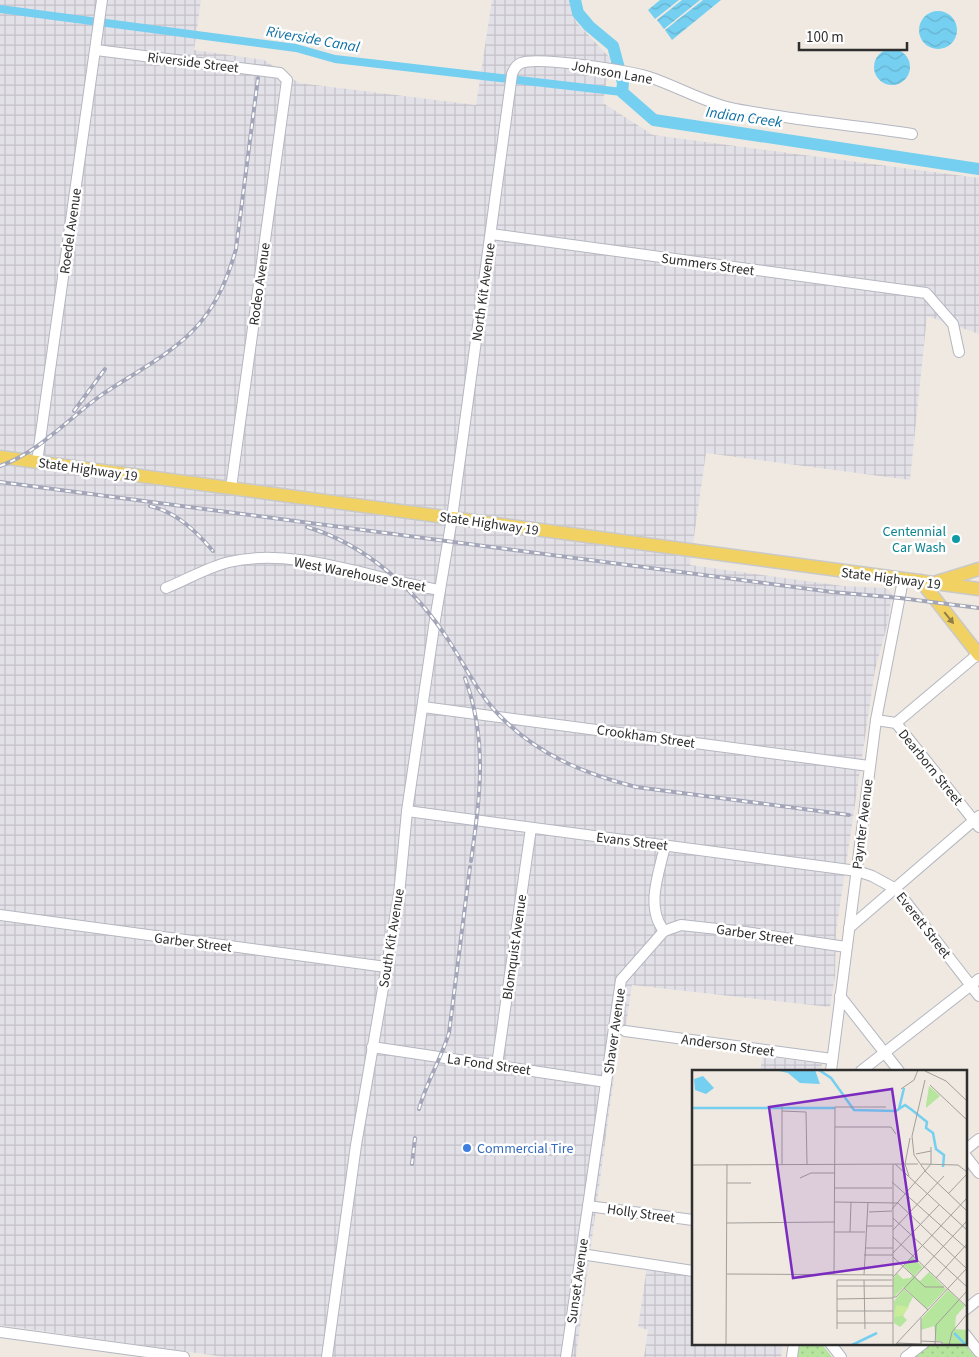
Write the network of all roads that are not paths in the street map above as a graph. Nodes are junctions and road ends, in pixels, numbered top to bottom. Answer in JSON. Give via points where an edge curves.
{"nodes":[{"id":1,"x":102,"y":0,"type":"edge"},
{"id":2,"x":96,"y":50,"type":"junction"},
{"id":3,"x":513,"y":75,"type":"joint"},
{"id":4,"x":287,"y":80,"type":"joint"},
{"id":5,"x":912,"y":134,"type":"dead end"},
{"id":6,"x":491,"y":234,"type":"junction"},
{"id":7,"x":959,"y":352,"type":"dead end"},
{"id":8,"x":0,"y":457,"type":"edge"},
{"id":9,"x":37,"y":462,"type":"junction"},
{"id":10,"x":232,"y":488,"type":"junction"},
{"id":11,"x":452,"y":518,"type":"junction"},
{"id":12,"x":979,"y":568,"type":"edge"},
{"id":13,"x":903,"y":580,"type":"junction"},
{"id":14,"x":921,"y":581,"type":"junction"},
{"id":15,"x":935,"y":583,"type":"junction"},
{"id":16,"x":166,"y":588,"type":"dead end"},
{"id":17,"x":979,"y":589,"type":"edge"},
{"id":18,"x":440,"y":590,"type":"junction"},
{"id":19,"x":979,"y":655,"type":"edge"},
{"id":20,"x":422,"y":707,"type":"junction"},
{"id":21,"x":876,"y":720,"type":"junction"},
{"id":22,"x":896,"y":723,"type":"junction"},
{"id":23,"x":869,"y":766,"type":"junction"},
{"id":24,"x":407,"y":811,"type":"junction"},
{"id":25,"x":977,"y":821,"type":"edge"},
{"id":26,"x":531,"y":828,"type":"junction"},
{"id":27,"x":665,"y":846,"type":"junction"},
{"id":28,"x":857,"y":871,"type":"junction"},
{"id":29,"x":896,"y":889,"type":"junction"},
{"id":30,"x":0,"y":915,"type":"edge"},
{"id":31,"x":849,"y":928,"type":"junction"},
{"id":32,"x":664,"y":931,"type":"junction"},
{"id":33,"x":846,"y":947,"type":"junction"},
{"id":34,"x":386,"y":967,"type":"junction"},
{"id":35,"x":975,"y":982,"type":"edge"},
{"id":36,"x":840,"y":996,"type":"junction"},
{"id":37,"x":979,"y":996,"type":"edge"},
{"id":38,"x":625,"y":1031,"type":"dead end"},
{"id":39,"x":372,"y":1047,"type":"junction"},
{"id":40,"x":885,"y":1053,"type":"junction"},
{"id":41,"x":832,"y":1059,"type":"junction"},
{"id":42,"x":496,"y":1065,"type":"junction"},
{"id":43,"x":831,"y":1070,"type":"edge"},
{"id":44,"x":862,"y":1070,"type":"edge"},
{"id":45,"x":898,"y":1070,"type":"edge"},
{"id":46,"x":606,"y":1082,"type":"junction"},
{"id":47,"x":979,"y":1139,"type":"edge"},
{"id":48,"x":966,"y":1149,"type":"edge"},
{"id":49,"x":966,"y":1156,"type":"edge"},
{"id":50,"x":979,"y":1173,"type":"edge"},
{"id":51,"x":588,"y":1206,"type":"junction"},
{"id":52,"x":692,"y":1220,"type":"edge"},
{"id":53,"x":581,"y":1254,"type":"junction"},
{"id":54,"x":692,"y":1271,"type":"edge"},
{"id":55,"x":979,"y":1299,"type":"edge"},
{"id":56,"x":966,"y":1309,"type":"edge"},
{"id":57,"x":0,"y":1332,"type":"edge"},
{"id":58,"x":966,"y":1335,"type":"edge"},
{"id":59,"x":794,"y":1344,"type":"edge"},
{"id":60,"x":831,"y":1344,"type":"edge"},
{"id":61,"x":923,"y":1344,"type":"edge"},
{"id":62,"x":979,"y":1352,"type":"edge"},
{"id":63,"x":184,"y":1357,"type":"edge"},
{"id":64,"x":327,"y":1357,"type":"edge"},
{"id":65,"x":566,"y":1357,"type":"edge"},
{"id":66,"x":792,"y":1357,"type":"edge"},
{"id":67,"x":841,"y":1357,"type":"edge"},
{"id":68,"x":906,"y":1357,"type":"edge"}],
"edges":[{"from":1,"to":2,"type":"street","name":"Roedel Avenue"},
{"from":2,"to":4,"type":"street","name":"Riverside Street","via":[[280,73]]},
{"from":2,"to":9,"type":"street","name":"Roedel Avenue"},
{"from":3,"to":5,"type":"street","name":"Johnson Lane","via":[[523,62],[557,62],[647,76],[700,99],[734,109]]},
{"from":3,"to":6,"type":"street","name":"North Kit Avenue"},
{"from":4,"to":10,"type":"street","name":"Rodeo Avenue"},
{"from":6,"to":7,"type":"street","name":"Summers Street","via":[[926,293],[954,324]]},
{"from":6,"to":11,"type":"street","name":"North Kit Avenue"},
{"from":8,"to":9,"type":"main road","name":"State Highway 19"},
{"from":9,"to":10,"type":"main road","name":"State Highway 19"},
{"from":10,"to":11,"type":"main road","name":"State Highway 19"},
{"from":11,"to":13,"type":"main road","name":"State Highway 19"},
{"from":11,"to":18,"type":"street","name":"South Kit Avenue"},
{"from":12,"to":15,"type":"main road"},
{"from":13,"to":14,"type":"main road","name":"State Highway 19"},
{"from":13,"to":21,"type":"street","name":"Paynter Avenue"},
{"from":14,"to":15,"type":"main road","name":"State Highway 19"},
{"from":14,"to":19,"type":"main road","one_way":true},
{"from":15,"to":17,"type":"main road","name":"State Highway 19"},
{"from":16,"to":18,"type":"street","name":"West Warehouse Street","via":[[228,562],[253,558],[307,561],[404,585]]},
{"from":18,"to":20,"type":"street","name":"South Kit Avenue"},
{"from":19,"to":22,"type":"street"},
{"from":20,"to":23,"type":"street","name":"Crookham Street"},
{"from":20,"to":24,"type":"street","name":"South Kit Avenue"},
{"from":21,"to":22,"type":"street","name":"Dearborn Street"},
{"from":21,"to":23,"type":"street","name":"Paynter Avenue"},
{"from":22,"to":25,"type":"street","name":"Dearborn Street"},
{"from":23,"to":28,"type":"street","name":"Paynter Avenue"},
{"from":24,"to":26,"type":"street","name":"Evans Street"},
{"from":24,"to":34,"type":"street","name":"South Kit Avenue","via":[[399,895]]},
{"from":25,"to":29,"type":"street"},
{"from":26,"to":27,"type":"street","name":"Evans Street"},
{"from":26,"to":42,"type":"street","name":"Blomquist Avenue"},
{"from":27,"to":28,"type":"street","name":"Evans Street"},
{"from":27,"to":32,"type":"street","via":[[654,894],[656,920]]},
{"from":28,"to":29,"type":"street","name":"Everett Street"},
{"from":28,"to":31,"type":"street","name":"Paynter Avenue"},
{"from":29,"to":31,"type":"street"},
{"from":29,"to":35,"type":"street","name":"Everett Street"},
{"from":30,"to":34,"type":"street","name":"Garber Street"},
{"from":31,"to":33,"type":"street","name":"Paynter Avenue"},
{"from":32,"to":33,"type":"street","name":"Garber Street","via":[[681,926]]},
{"from":32,"to":46,"type":"street","name":"Shaver Avenue","via":[[621,980]]},
{"from":33,"to":36,"type":"street","name":"Paynter Avenue"},
{"from":34,"to":39,"type":"street","name":"South Kit Avenue"},
{"from":35,"to":37,"type":"street","name":"Everett Street"},
{"from":35,"to":40,"type":"street"},
{"from":36,"to":40,"type":"street"},
{"from":36,"to":41,"type":"street","name":"Paynter Avenue"},
{"from":38,"to":41,"type":"street","name":"Anderson Street"},
{"from":39,"to":42,"type":"street","name":"La Fond Street"},
{"from":39,"to":64,"type":"street","name":"South Kit Avenue"},
{"from":40,"to":44,"type":"street"},
{"from":40,"to":45,"type":"street"},
{"from":41,"to":43,"type":"street","name":"Paynter Avenue"},
{"from":42,"to":46,"type":"street","name":"La Fond Street"},
{"from":46,"to":51,"type":"street","name":"Shaver Avenue"},
{"from":47,"to":48,"type":"street"},
{"from":49,"to":50,"type":"street"},
{"from":51,"to":52,"type":"street","name":"Holly Street"},
{"from":51,"to":53,"type":"street","name":"Sunset Avenue"},
{"from":53,"to":54,"type":"street"},
{"from":53,"to":65,"type":"street","name":"Sunset Avenue"},
{"from":55,"to":56,"type":"street"},
{"from":57,"to":63,"type":"street"},
{"from":58,"to":62,"type":"street"},
{"from":59,"to":66,"type":"street"},
{"from":60,"to":67,"type":"street"},
{"from":61,"to":68,"type":"street"}]}
